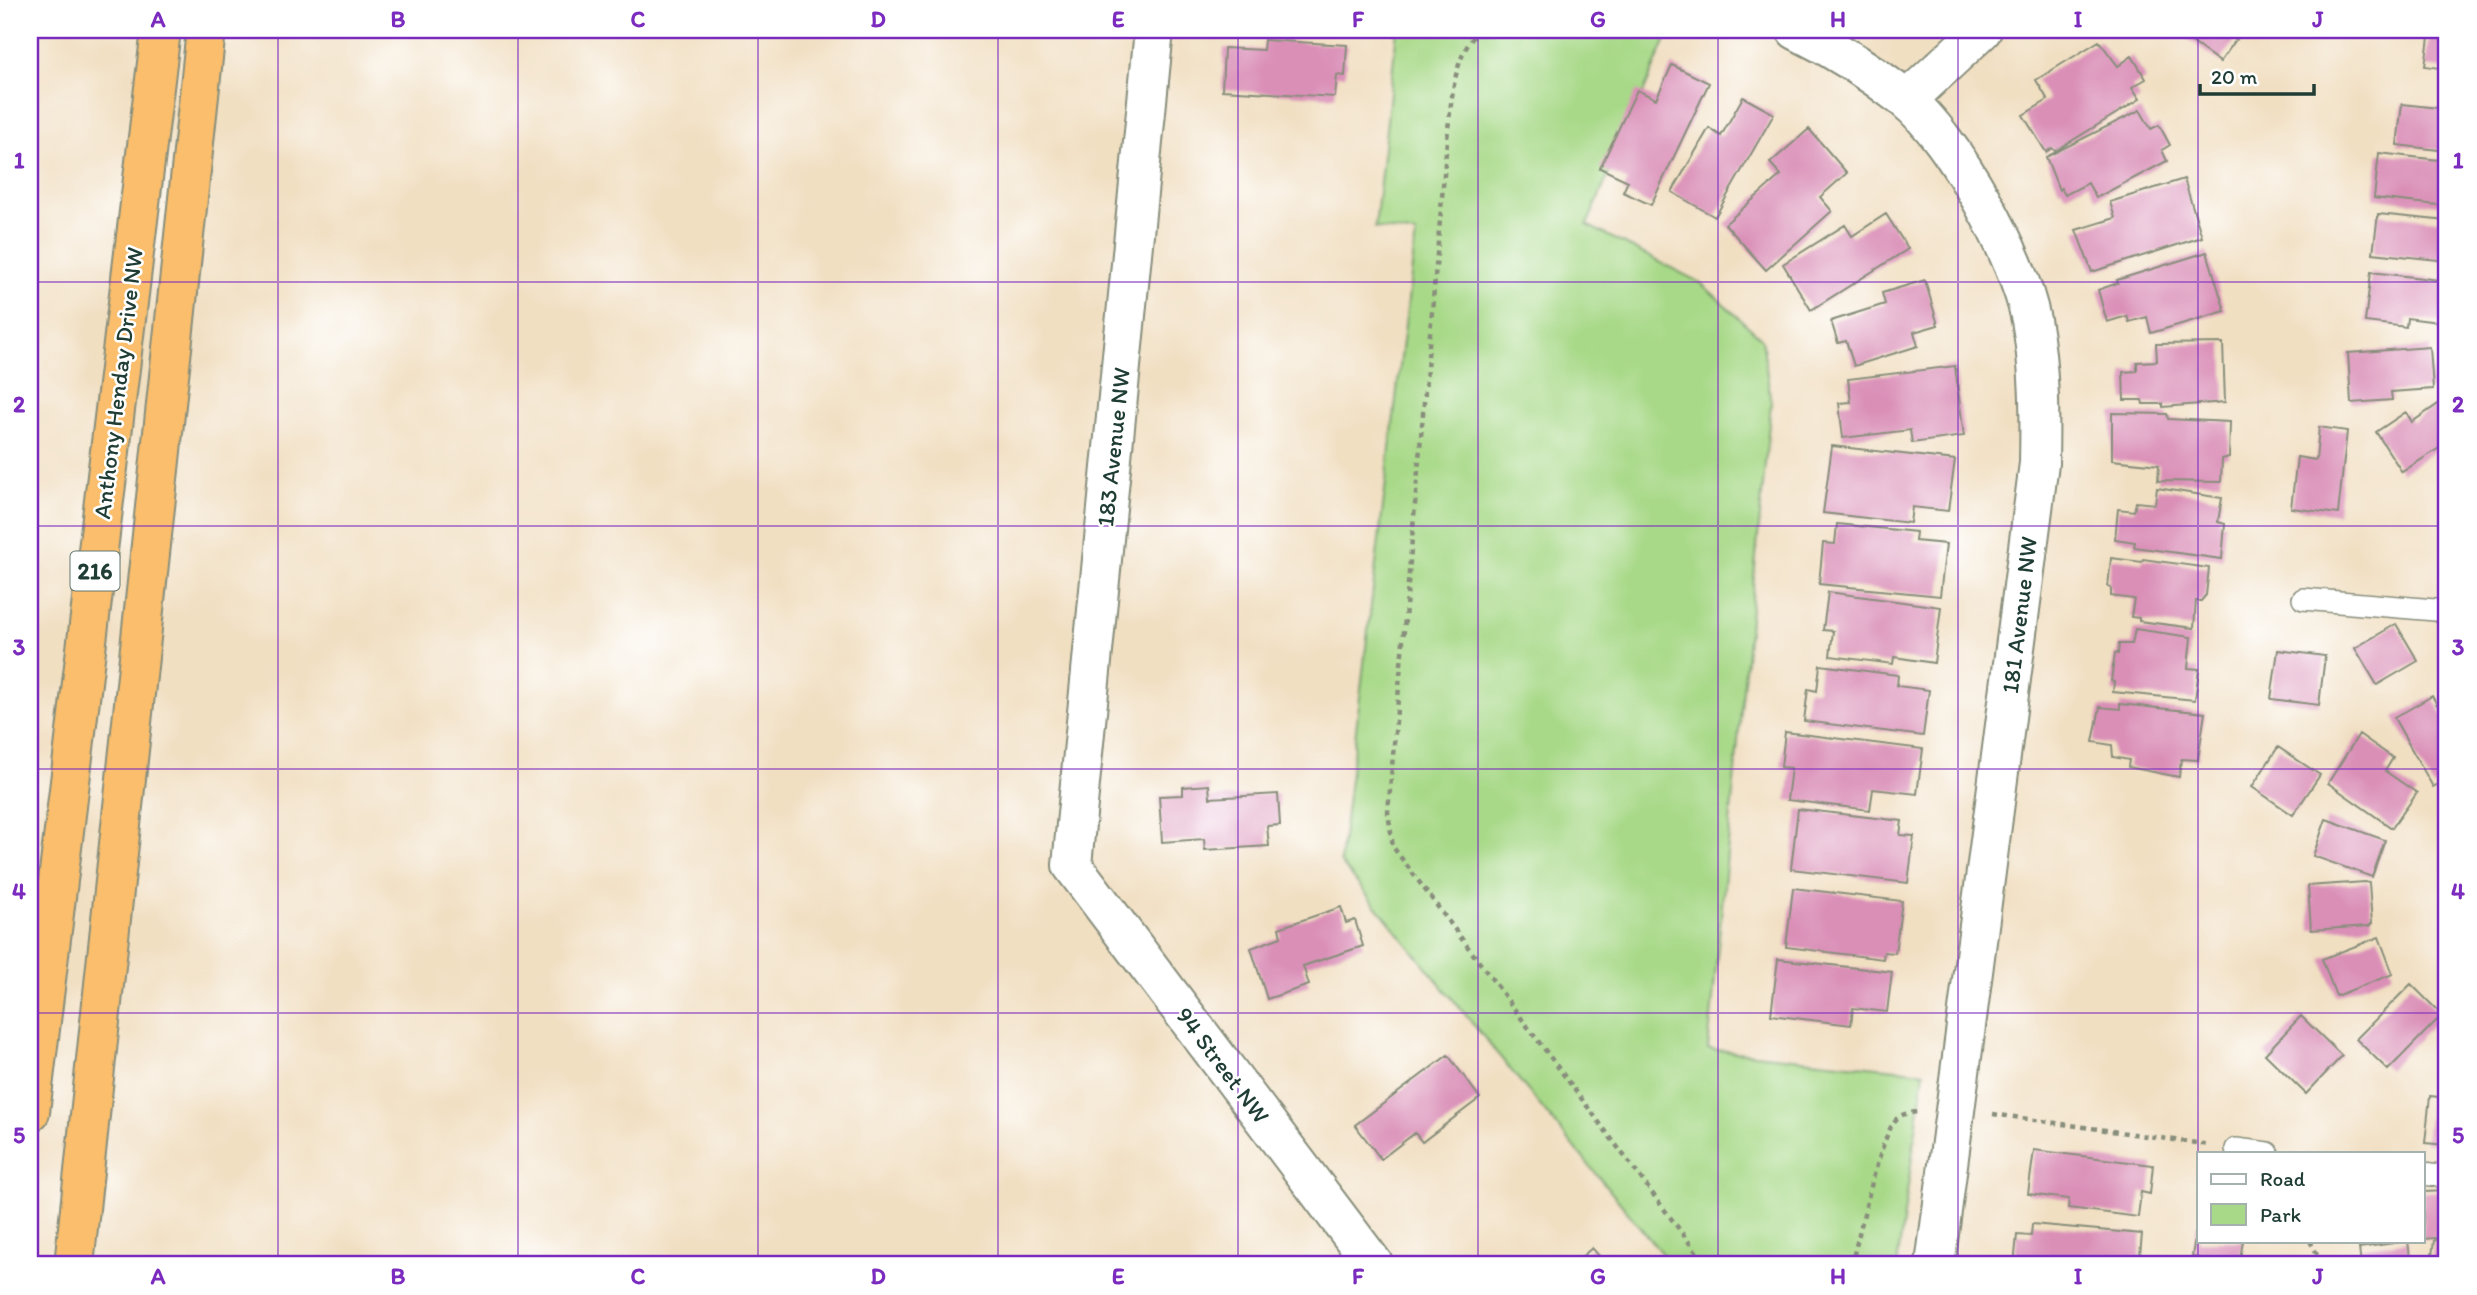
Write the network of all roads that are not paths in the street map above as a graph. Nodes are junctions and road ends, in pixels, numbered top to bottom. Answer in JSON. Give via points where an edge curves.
{"nodes":[{"id":1,"x":161,"y":30,"type":"edge"},
{"id":2,"x":206,"y":30,"type":"edge"},
{"id":3,"x":1154,"y":30,"type":"edge"},
{"id":4,"x":1797,"y":30,"type":"edge"},
{"id":5,"x":1982,"y":30,"type":"edge"},
{"id":6,"x":1907,"y":100,"type":"junction"},
{"id":7,"x":2304,"y":599,"type":"dead end"},
{"id":8,"x":2447,"y":611,"type":"edge"},
{"id":9,"x":1072,"y":865,"type":"joint"},
{"id":10,"x":30,"y":1112,"type":"edge"},
{"id":11,"x":2236,"y":1149,"type":"road end"},
{"id":12,"x":2259,"y":1152,"type":"edge"},
{"id":13,"x":2424,"y":1174,"type":"edge"},
{"id":14,"x":2447,"y":1177,"type":"edge"},
{"id":15,"x":74,"y":1265,"type":"edge"},
{"id":16,"x":1374,"y":1265,"type":"edge"},
{"id":17,"x":1935,"y":1265,"type":"edge"}],
"edges":[{"from":1,"to":10,"type":"highway","name":"Anthony Henday Drive NW","number":"216"},
{"from":2,"to":15,"type":"highway"},
{"from":3,"to":9,"type":"street","name":"183 Avenue NW"},
{"from":4,"to":6,"type":"street","name":"181 Avenue NW"},
{"from":5,"to":6,"type":"street"},
{"from":6,"to":17,"type":"street","name":"181 Avenue NW","via":[[1975,187],[2007,251],[2030,317],[2041,392],[2037,477]]},
{"from":7,"to":8,"type":"lane"},
{"from":9,"to":16,"type":"street","name":"94 Street NW"},
{"from":11,"to":12,"type":"lane"},
{"from":13,"to":14,"type":"lane"}]}
